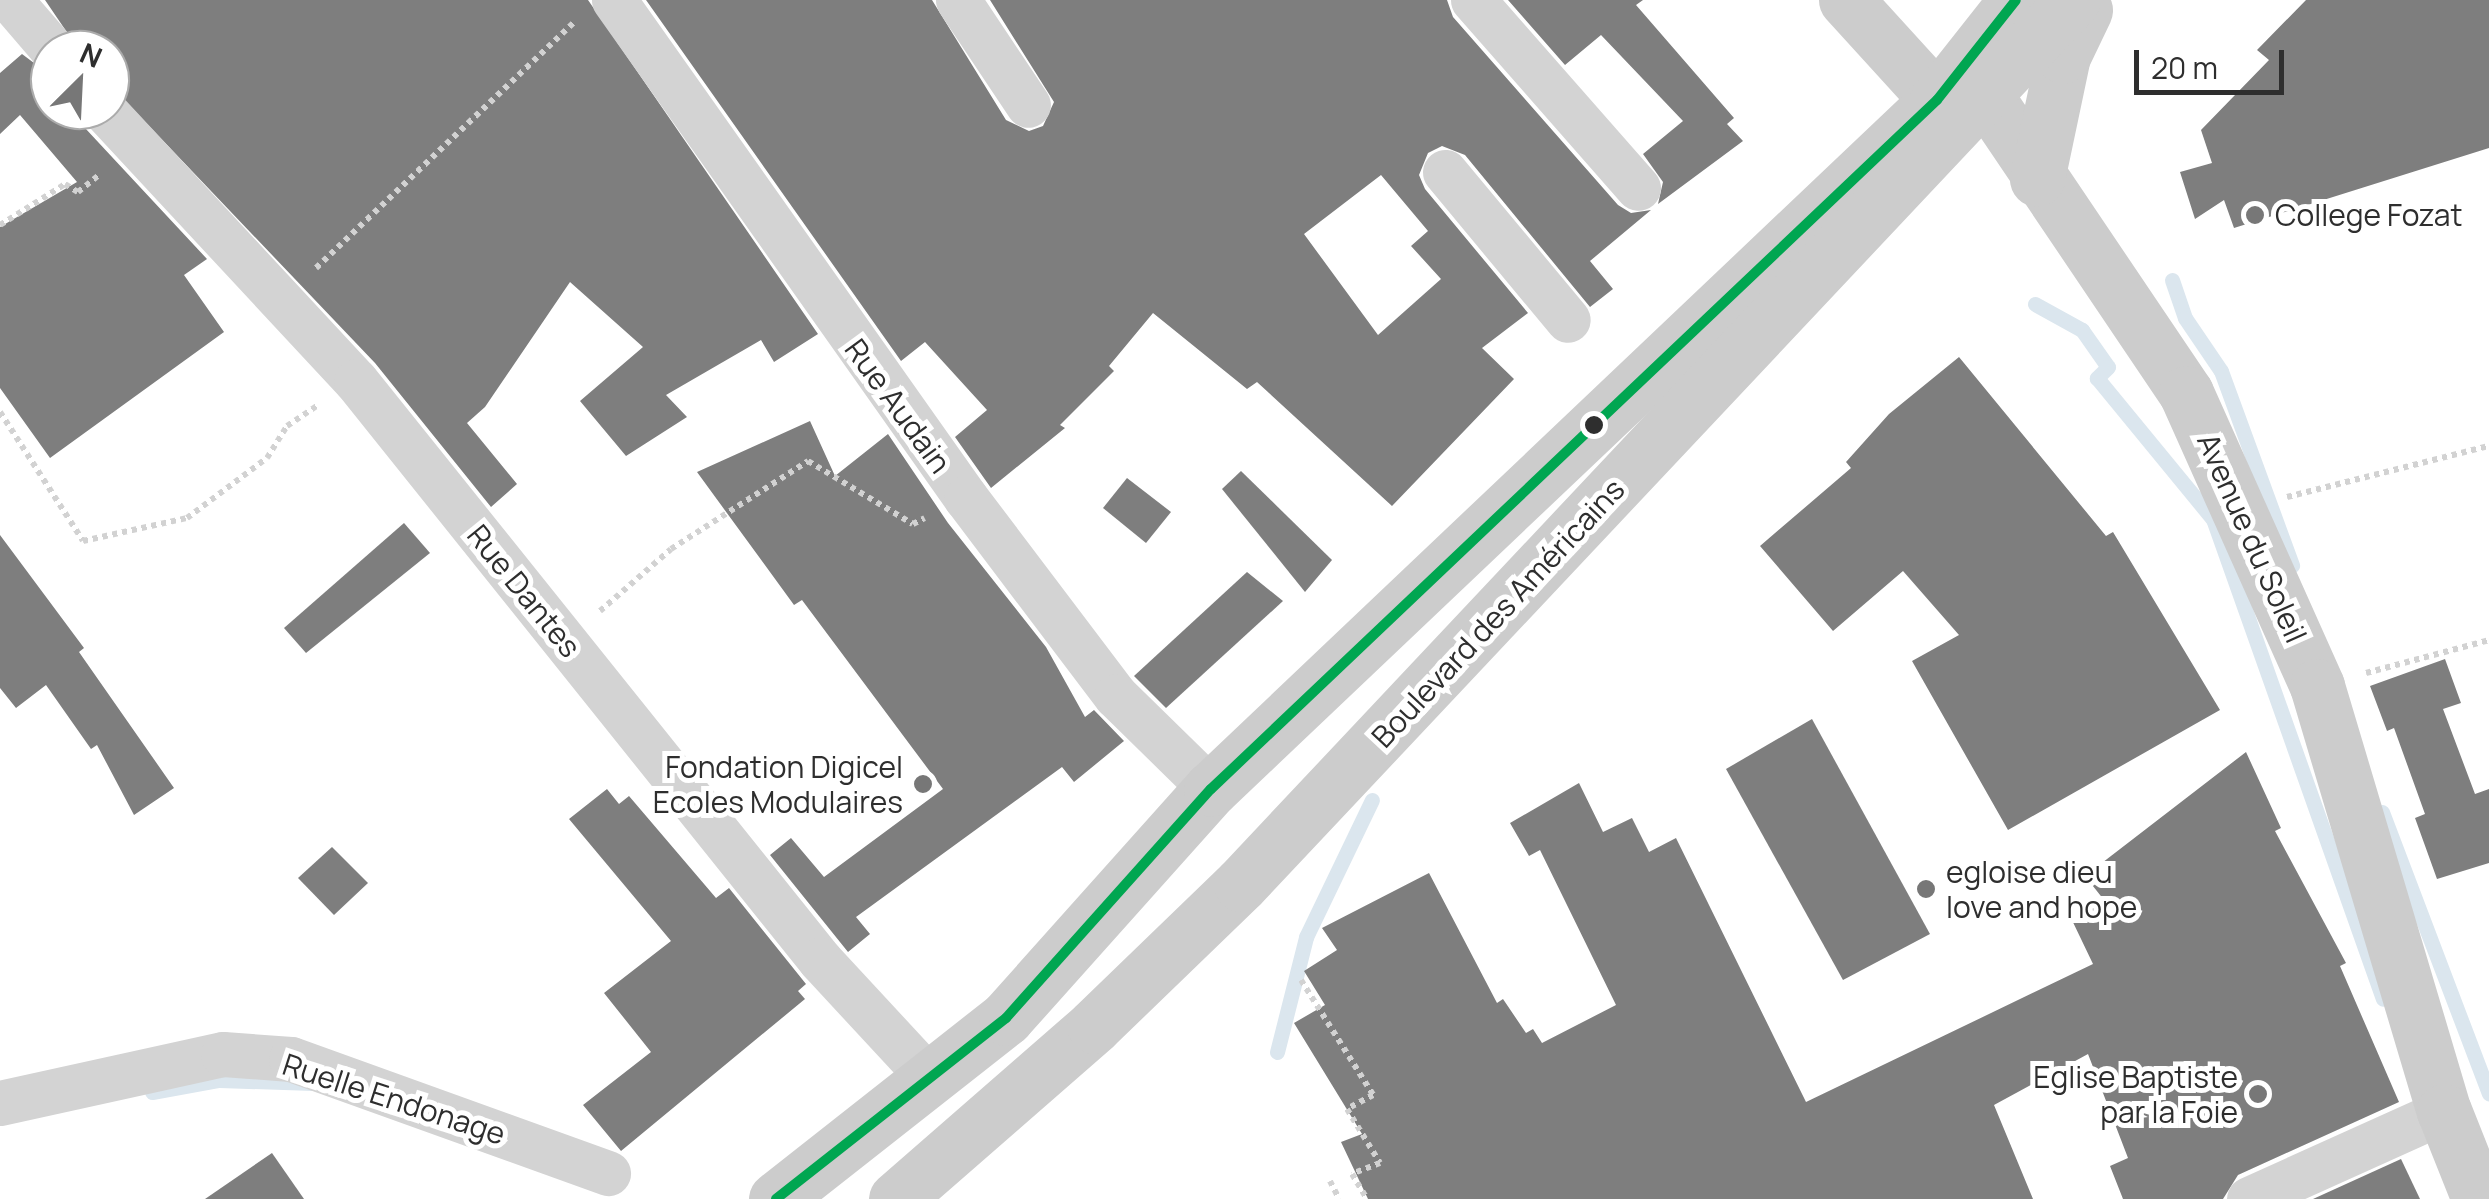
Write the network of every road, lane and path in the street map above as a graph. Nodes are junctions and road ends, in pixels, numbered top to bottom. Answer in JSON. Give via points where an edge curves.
{"nodes":[{"id":1,"x":10,"y":0,"type":"edge"},
{"id":2,"x":958,"y":0,"type":"edge"},
{"id":3,"x":1473,"y":0,"type":"edge"},
{"id":4,"x":1846,"y":0,"type":"edge"},
{"id":5,"x":2016,"y":0,"type":"edge"},
{"id":6,"x":2073,"y":0,"type":"edge"},
{"id":7,"x":2088,"y":0,"type":"edge"},
{"id":8,"x":602,"y":5,"type":"edge"},
{"id":9,"x":36,"y":30,"type":"edge"},
{"id":10,"x":1962,"y":99,"type":"junction"},
{"id":11,"x":1028,"y":104,"type":"dead end"},
{"id":12,"x":114,"y":130,"type":"edge"},
{"id":13,"x":122,"y":130,"type":"edge"},
{"id":14,"x":1445,"y":172,"type":"dead end"},
{"id":15,"x":2036,"y":180,"type":"junction"},
{"id":16,"x":1638,"y":188,"type":"dead end"},
{"id":17,"x":0,"y":225,"type":"edge"},
{"id":18,"x":281,"y":305,"type":"junction"},
{"id":19,"x":1568,"y":320,"type":"dead end"},
{"id":20,"x":356,"y":381,"type":"junction"},
{"id":21,"x":0,"y":412,"type":"edge"},
{"id":22,"x":2489,"y":446,"type":"edge"},
{"id":23,"x":966,"y":498,"type":"junction"},
{"id":24,"x":2242,"y":509,"type":"junction"},
{"id":25,"x":2489,"y":640,"type":"edge"},
{"id":26,"x":565,"y":642,"type":"junction"},
{"id":27,"x":2316,"y":686,"type":"junction"},
{"id":28,"x":1211,"y":789,"type":"junction"},
{"id":29,"x":1301,"y":980,"type":"dead end"},
{"id":30,"x":932,"y":1081,"type":"junction"},
{"id":31,"x":0,"y":1103,"type":"edge"},
{"id":32,"x":2444,"y":1111,"type":"junction"},
{"id":33,"x":608,"y":1172,"type":"dead end"},
{"id":34,"x":1330,"y":1181,"type":"dead end"},
{"id":35,"x":909,"y":1195,"type":"edge"},
{"id":36,"x":776,"y":1199,"type":"edge"},
{"id":37,"x":1339,"y":1199,"type":"edge"},
{"id":38,"x":1367,"y":1199,"type":"edge"},
{"id":39,"x":2249,"y":1199,"type":"edge"},
{"id":40,"x":2479,"y":1199,"type":"edge"}],
"edges":[{"from":1,"to":9,"type":"street"},
{"from":2,"to":11,"type":"street"},
{"from":3,"to":16,"type":"street"},
{"from":4,"to":10,"type":"main road","name":"Avenue du Soleil"},
{"from":5,"to":10,"type":"main road","name":"Boulevard des Américains"},
{"from":6,"to":10,"type":"main road","name":"Boulevard des Américains"},
{"from":7,"to":15,"type":"main road","via":[[2063,56]]},
{"from":8,"to":18,"type":"path"},
{"from":8,"to":23,"type":"street","name":"Rue Audain"},
{"from":10,"to":15,"type":"main road","name":"Avenue du Soleil"},
{"from":10,"to":28,"type":"main road","name":"Boulevard des Américains"},
{"from":10,"to":35,"type":"main road","name":"Boulevard des Américains","via":[[1241,884]]},
{"from":12,"to":17,"type":"path","via":[[78,192],[65,184]]},
{"from":13,"to":18,"type":"street","name":"Rue Dantes"},
{"from":14,"to":19,"type":"street"},
{"from":15,"to":24,"type":"main road","name":"Avenue du Soleil","via":[[2186,393]]},
{"from":18,"to":20,"type":"street","name":"Rue Dantes"},
{"from":20,"to":21,"type":"path","via":[[287,426],[267,458],[187,518],[83,541]]},
{"from":20,"to":26,"type":"street","name":"Rue Dantes"},
{"from":22,"to":24,"type":"path"},
{"from":23,"to":26,"type":"path","via":[[913,524],[808,461],[671,549]]},
{"from":23,"to":28,"type":"street","name":"Rue Audain","via":[[1116,696]]},
{"from":24,"to":27,"type":"main road","name":"Avenue du Soleil"},
{"from":25,"to":27,"type":"path"},
{"from":26,"to":30,"type":"street","name":"Rue Dantes","via":[[820,960]]},
{"from":27,"to":32,"type":"main road","name":"Avenue du Soleil"},
{"from":28,"to":30,"type":"main road","name":"Boulevard des Américains","via":[[1006,1018]]},
{"from":29,"to":38,"type":"path","via":[[1373,1096],[1347,1109],[1380,1163],[1352,1174]]},
{"from":30,"to":36,"type":"main road","name":"Boulevard des Américains"},
{"from":31,"to":33,"type":"street","name":"Ruelle Endonage","via":[[224,1054],[291,1059]]},
{"from":32,"to":39,"type":"street"},
{"from":32,"to":40,"type":"main road","name":"Avenue du Soleil"},
{"from":34,"to":37,"type":"path"}]}
